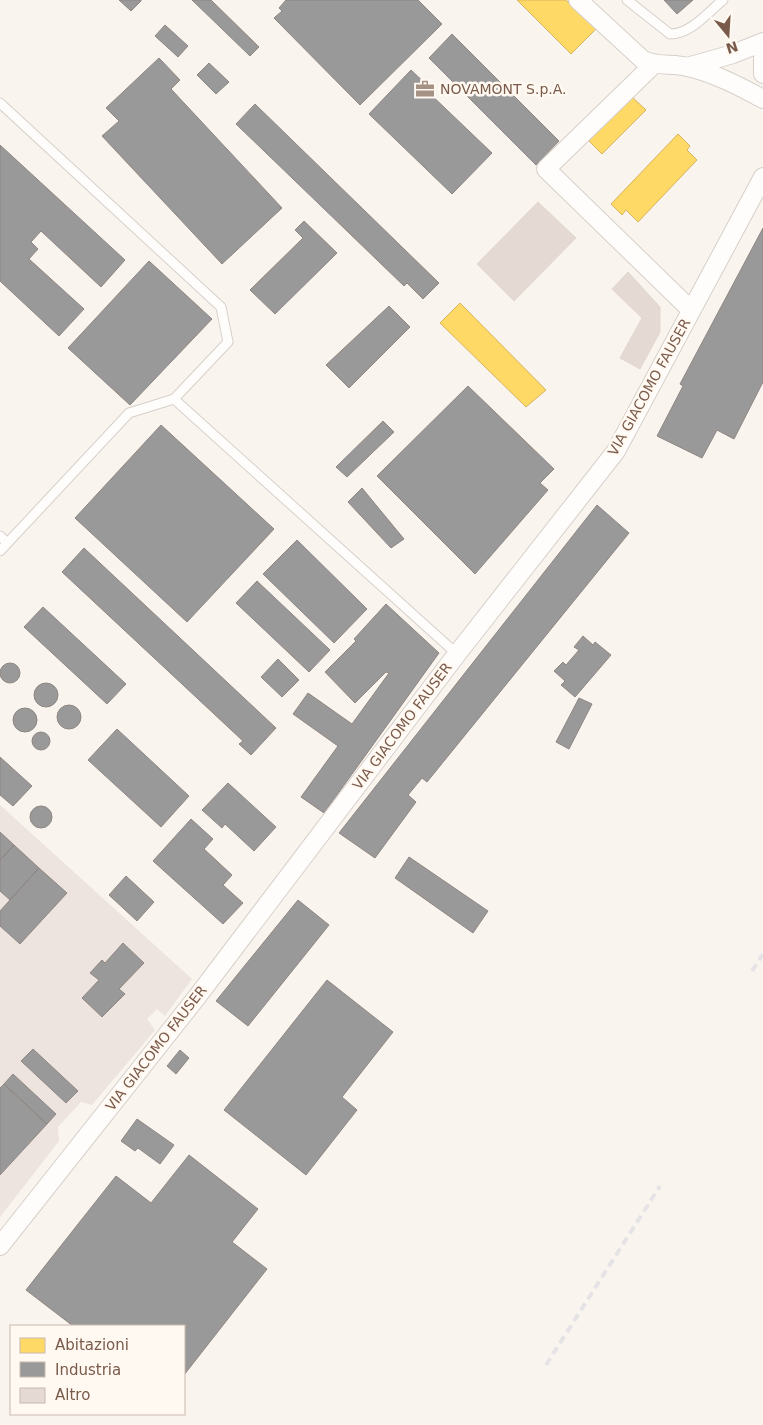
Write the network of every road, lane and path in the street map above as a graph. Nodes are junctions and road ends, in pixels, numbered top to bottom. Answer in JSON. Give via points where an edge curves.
{"nodes":[{"id":1,"x":578,"y":0,"type":"edge"},
{"id":2,"x":627,"y":0,"type":"edge"},
{"id":3,"x":723,"y":0,"type":"edge"},
{"id":4,"x":763,"y":42,"type":"edge"},
{"id":5,"x":763,"y":58,"type":"edge"},
{"id":6,"x":653,"y":65,"type":"junction"},
{"id":7,"x":687,"y":67,"type":"junction"},
{"id":8,"x":763,"y":74,"type":"edge"},
{"id":9,"x":763,"y":99,"type":"edge"},
{"id":10,"x":0,"y":103,"type":"edge"},
{"id":11,"x":763,"y":179,"type":"edge"},
{"id":12,"x":691,"y":310,"type":"junction"},
{"id":13,"x":174,"y":399,"type":"junction"},
{"id":14,"x":0,"y":536,"type":"edge"},
{"id":15,"x":7,"y":543,"type":"junction"},
{"id":16,"x":0,"y":551,"type":"edge"},
{"id":17,"x":457,"y":654,"type":"junction"},
{"id":18,"x":0,"y":1246,"type":"edge"}],
"edges":[{"from":1,"to":6,"type":"street","via":[[642,60]]},
{"from":2,"to":3,"type":"lane","via":[[670,34],[678,34],[687,31]]},
{"from":4,"to":7,"type":"street"},
{"from":5,"to":8,"type":"street"},
{"from":6,"to":7,"type":"street"},
{"from":6,"to":12,"type":"street","via":[[546,169]]},
{"from":7,"to":9,"type":"street","via":[[724,79]]},
{"from":10,"to":13,"type":"lane","via":[[221,307],[228,342]]},
{"from":11,"to":12,"type":"street","name":"VIA GIACOMO FAUSER"},
{"from":12,"to":17,"type":"street","name":"VIA GIACOMO FAUSER","via":[[616,451]]},
{"from":13,"to":15,"type":"lane","via":[[129,413]]},
{"from":13,"to":17,"type":"lane"},
{"from":14,"to":15,"type":"lane"},
{"from":15,"to":16,"type":"lane"},
{"from":17,"to":18,"type":"street","name":"VIA GIACOMO FAUSER","via":[[197,997]]}]}
